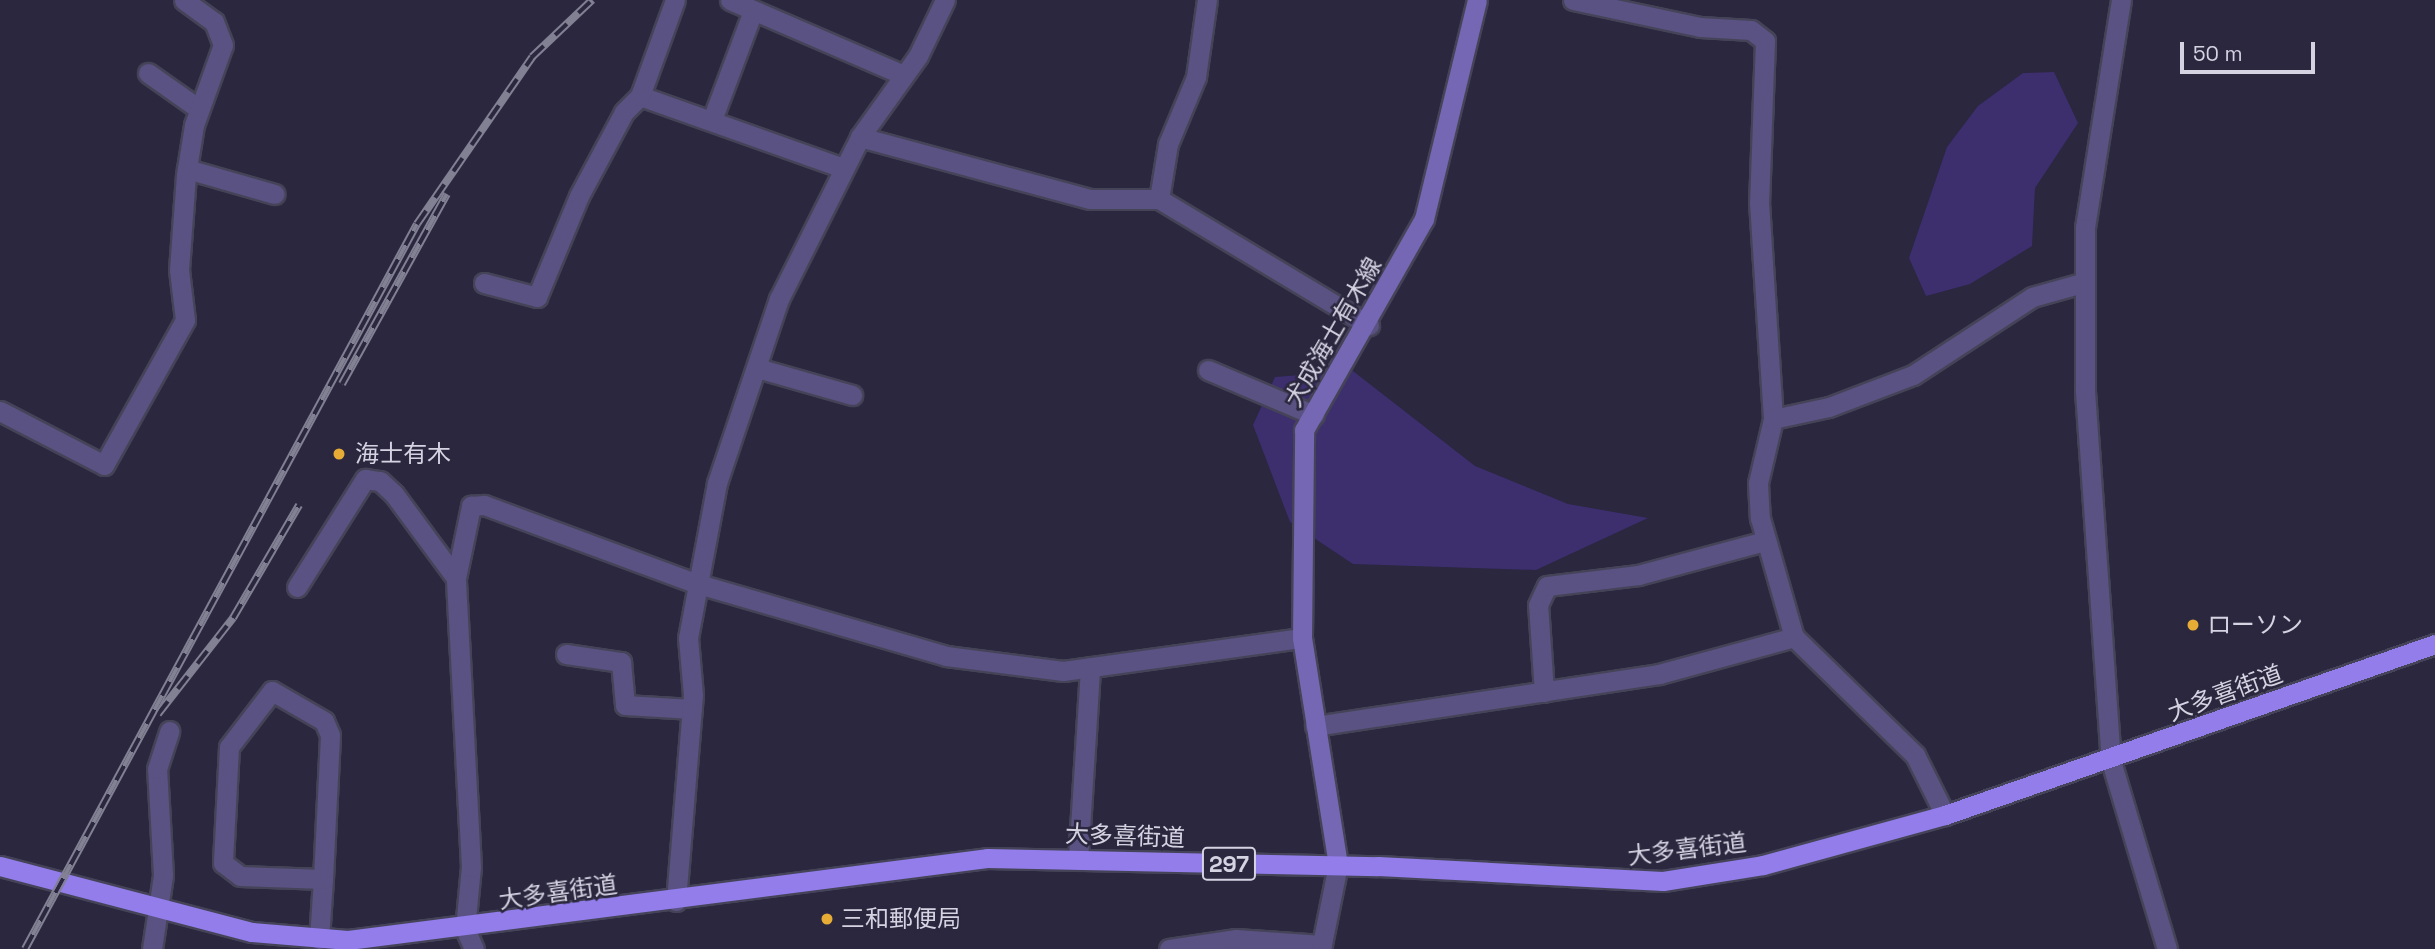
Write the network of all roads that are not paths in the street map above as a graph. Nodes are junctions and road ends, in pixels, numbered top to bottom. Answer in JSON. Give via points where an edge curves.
{"nodes":[{"id":1,"x":184,"y":0,"type":"edge"},
{"id":2,"x":676,"y":0,"type":"edge"},
{"id":3,"x":730,"y":0,"type":"edge"},
{"id":4,"x":945,"y":0,"type":"edge"},
{"id":5,"x":1206,"y":0,"type":"edge"},
{"id":6,"x":1477,"y":0,"type":"edge"},
{"id":7,"x":1573,"y":0,"type":"edge"},
{"id":8,"x":2121,"y":0,"type":"edge"},
{"id":9,"x":752,"y":7,"type":"edge"},
{"id":10,"x":148,"y":73,"type":"dead end"},
{"id":11,"x":903,"y":75,"type":"junction"},
{"id":12,"x":640,"y":96,"type":"junction"},
{"id":13,"x":199,"y":109,"type":"junction"},
{"id":14,"x":712,"y":120,"type":"junction"},
{"id":15,"x":860,"y":137,"type":"junction"},
{"id":16,"x":844,"y":168,"type":"junction"},
{"id":17,"x":187,"y":169,"type":"junction"},
{"id":18,"x":275,"y":194,"type":"dead end"},
{"id":19,"x":1159,"y":199,"type":"junction"},
{"id":20,"x":484,"y":283,"type":"dead end"},
{"id":21,"x":2082,"y":283,"type":"junction"},
{"id":22,"x":1369,"y":325,"type":"junction"},
{"id":23,"x":757,"y":368,"type":"junction"},
{"id":24,"x":1208,"y":370,"type":"dead end"},
{"id":25,"x":852,"y":395,"type":"dead end"},
{"id":26,"x":0,"y":411,"type":"edge"},
{"id":27,"x":1314,"y":415,"type":"junction"},
{"id":28,"x":1773,"y":419,"type":"junction"},
{"id":29,"x":1765,"y":541,"type":"junction"},
{"id":30,"x":456,"y":578,"type":"junction"},
{"id":31,"x":695,"y":583,"type":"junction"},
{"id":32,"x":297,"y":587,"type":"dead end"},
{"id":33,"x":1794,"y":637,"type":"junction"},
{"id":34,"x":1302,"y":638,"type":"junction"},
{"id":35,"x":2435,"y":644,"type":"edge"},
{"id":36,"x":566,"y":654,"type":"dead end"},
{"id":37,"x":1090,"y":667,"type":"junction"},
{"id":38,"x":1544,"y":692,"type":"junction"},
{"id":39,"x":692,"y":709,"type":"junction"},
{"id":40,"x":1315,"y":726,"type":"junction"},
{"id":41,"x":169,"y":731,"type":"dead end"},
{"id":42,"x":2111,"y":761,"type":"junction"},
{"id":43,"x":1945,"y":815,"type":"junction"},
{"id":44,"x":1078,"y":860,"type":"junction"},
{"id":45,"x":1338,"y":865,"type":"junction"},
{"id":46,"x":0,"y":866,"type":"edge"},
{"id":47,"x":323,"y":879,"type":"junction"},
{"id":48,"x":676,"y":901,"type":"junction"},
{"id":49,"x":158,"y":911,"type":"junction"},
{"id":50,"x":465,"y":929,"type":"junction"},
{"id":51,"x":319,"y":939,"type":"junction"},
{"id":52,"x":1293,"y":945,"type":"edge"},
{"id":53,"x":1322,"y":947,"type":"edge"},
{"id":54,"x":152,"y":949,"type":"edge"},
{"id":55,"x":474,"y":949,"type":"edge"},
{"id":56,"x":1169,"y":949,"type":"edge"},
{"id":57,"x":2167,"y":949,"type":"edge"}],
"edges":[{"from":1,"to":13,"type":"street","via":[[214,22],[223,45]]},
{"from":2,"to":12,"type":"street"},
{"from":3,"to":9,"type":"street"},
{"from":4,"to":11,"type":"street"},
{"from":5,"to":19,"type":"street","via":[[1196,77],[1168,144]]},
{"from":6,"to":22,"type":"main road","name":"犬成海士有木線","via":[[1424,219]]},
{"from":7,"to":28,"type":"street","via":[[1700,27],[1751,30],[1765,41],[1759,202]]},
{"from":8,"to":21,"type":"street","via":[[2085,228]]},
{"from":9,"to":11,"type":"street"},
{"from":9,"to":14,"type":"street"},
{"from":10,"to":13,"type":"street"},
{"from":11,"to":15,"type":"street"},
{"from":12,"to":14,"type":"street"},
{"from":12,"to":20,"type":"street","via":[[624,113],[579,196],[537,297]]},
{"from":13,"to":17,"type":"street"},
{"from":14,"to":16,"type":"street"},
{"from":15,"to":16,"type":"street"},
{"from":15,"to":19,"type":"street","via":[[1090,199]]},
{"from":16,"to":23,"type":"street","via":[[779,299]]},
{"from":17,"to":18,"type":"street"},
{"from":17,"to":26,"type":"street","via":[[179,270],[185,320],[104,465]]},
{"from":19,"to":22,"type":"street"},
{"from":21,"to":28,"type":"street","via":[[2032,296],[2002,322],[1913,374],[1829,407]]},
{"from":21,"to":42,"type":"street"},
{"from":22,"to":27,"type":"main road","name":"犬成海士有木線"},
{"from":23,"to":25,"type":"street"},
{"from":23,"to":31,"type":"street","via":[[733,425]]},
{"from":24,"to":27,"type":"street"},
{"from":27,"to":34,"type":"main road","name":"犬成海士有木線","via":[[1304,430],[1300,473]]},
{"from":28,"to":29,"type":"street","via":[[1758,483]]},
{"from":29,"to":33,"type":"street"},
{"from":29,"to":38,"type":"street","via":[[1638,575],[1547,586],[1538,605]]},
{"from":30,"to":31,"type":"street","via":[[466,510],[476,505]]},
{"from":30,"to":32,"type":"street","via":[[394,494],[380,481],[365,479]]},
{"from":30,"to":50,"type":"street","via":[[471,867]]},
{"from":31,"to":37,"type":"street","via":[[946,656],[1063,671]]},
{"from":31,"to":39,"type":"street","via":[[688,638]]},
{"from":33,"to":38,"type":"street","via":[[1659,674]]},
{"from":33,"to":43,"type":"street","via":[[1915,755]]},
{"from":34,"to":37,"type":"street"},
{"from":34,"to":40,"type":"main road","name":"犬成海士有木線"},
{"from":35,"to":42,"type":"highway","name":"大多喜街道","number":"297"},
{"from":36,"to":39,"type":"street","via":[[621,662],[625,705]]},
{"from":37,"to":44,"type":"street"},
{"from":38,"to":40,"type":"street"},
{"from":39,"to":48,"type":"street"},
{"from":40,"to":45,"type":"main road","name":"犬成海士有木線"},
{"from":41,"to":49,"type":"street","via":[[157,769],[163,875]]},
{"from":42,"to":43,"type":"highway","name":"大多喜街道","number":"297"},
{"from":42,"to":57,"type":"street"},
{"from":43,"to":45,"type":"highway","name":"大多喜街道","number":"297","via":[[1763,865],[1662,881]]},
{"from":44,"to":45,"type":"highway","name":"大多喜街道","number":"297"},
{"from":44,"to":48,"type":"highway","name":"大多喜街道","number":"297","via":[[987,858]]},
{"from":45,"to":53,"type":"street"},
{"from":46,"to":49,"type":"highway","name":"大多喜街道","number":"297"},
{"from":47,"to":47,"type":"street","via":[[330,735],[324,721],[272,691],[229,747],[223,863],[240,876]]},
{"from":47,"to":51,"type":"street"},
{"from":48,"to":50,"type":"highway","name":"大多喜街道","number":"297"},
{"from":49,"to":51,"type":"highway","name":"大多喜街道","number":"297"},
{"from":49,"to":54,"type":"street"},
{"from":50,"to":51,"type":"highway","name":"大多喜街道","number":"297"},
{"from":50,"to":55,"type":"street"},
{"from":52,"to":53,"type":"street"},
{"from":52,"to":56,"type":"street","via":[[1236,939]]}]}
